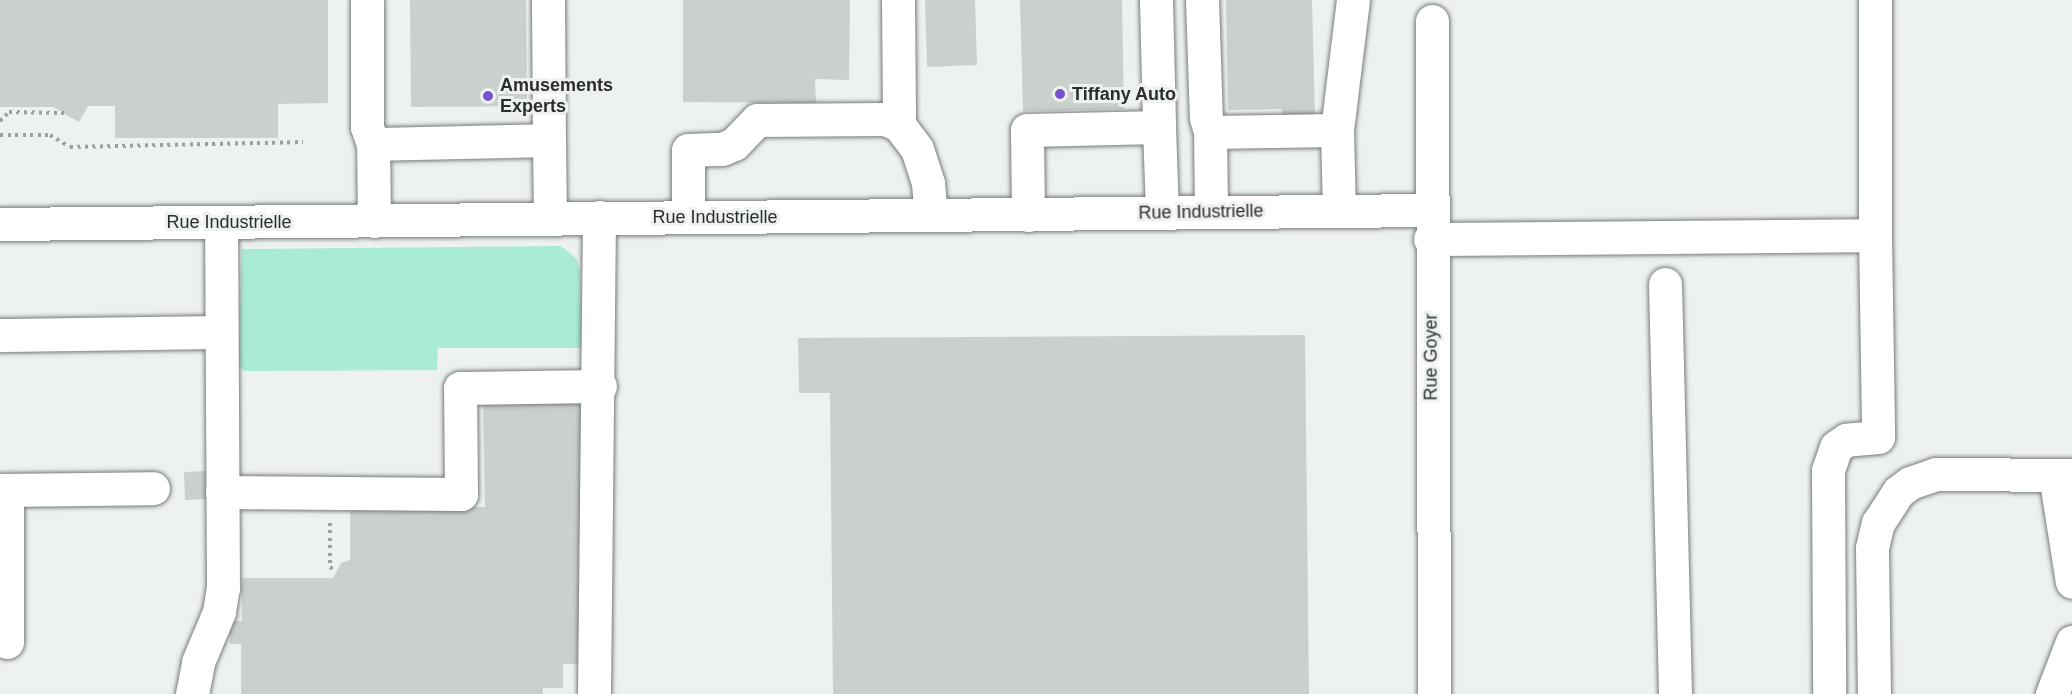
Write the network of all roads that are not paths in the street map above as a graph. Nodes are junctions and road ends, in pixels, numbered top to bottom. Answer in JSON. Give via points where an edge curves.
{"nodes":[{"id":1,"x":367,"y":0,"type":"edge"},
{"id":2,"x":548,"y":0,"type":"edge"},
{"id":3,"x":898,"y":0,"type":"edge"},
{"id":4,"x":1156,"y":0,"type":"edge"},
{"id":5,"x":1202,"y":0,"type":"edge"},
{"id":6,"x":1353,"y":0,"type":"edge"},
{"id":7,"x":1875,"y":0,"type":"edge"},
{"id":8,"x":1432,"y":21,"type":"dead end"},
{"id":9,"x":899,"y":125,"type":"junction"},
{"id":10,"x":1159,"y":127,"type":"junction"},
{"id":11,"x":1337,"y":130,"type":"junction"},
{"id":12,"x":1210,"y":132,"type":"junction"},
{"id":13,"x":549,"y":140,"type":"junction"},
{"id":14,"x":373,"y":144,"type":"junction"},
{"id":15,"x":1339,"y":211,"type":"junction"},
{"id":16,"x":1211,"y":212,"type":"junction"},
{"id":17,"x":1162,"y":213,"type":"junction"},
{"id":18,"x":1028,"y":215,"type":"junction"},
{"id":19,"x":931,"y":216,"type":"junction"},
{"id":20,"x":599,"y":217,"type":"junction"},
{"id":21,"x":688,"y":217,"type":"junction"},
{"id":22,"x":550,"y":218,"type":"junction"},
{"id":23,"x":374,"y":221,"type":"junction"},
{"id":24,"x":221,"y":222,"type":"junction"},
{"id":25,"x":0,"y":224,"type":"edge"},
{"id":26,"x":1430,"y":225,"type":"junction"},
{"id":27,"x":1875,"y":235,"type":"junction"},
{"id":28,"x":1665,"y":284,"type":"dead end"},
{"id":29,"x":220,"y":332,"type":"junction"},
{"id":30,"x":0,"y":335,"type":"edge"},
{"id":31,"x":600,"y":386,"type":"junction"},
{"id":32,"x":2064,"y":475,"type":"edge"},
{"id":33,"x":153,"y":488,"type":"dead end"},
{"id":34,"x":4,"y":490,"type":"edge"},
{"id":35,"x":222,"y":492,"type":"junction"},
{"id":36,"x":2072,"y":582,"type":"edge"},
{"id":37,"x":7,"y":642,"type":"dead end"},
{"id":38,"x":2072,"y":642,"type":"edge"},
{"id":39,"x":192,"y":694,"type":"edge"},
{"id":40,"x":594,"y":694,"type":"edge"},
{"id":41,"x":1434,"y":694,"type":"edge"},
{"id":42,"x":1675,"y":694,"type":"edge"},
{"id":43,"x":1829,"y":694,"type":"edge"},
{"id":44,"x":1875,"y":694,"type":"edge"},
{"id":45,"x":2052,"y":694,"type":"edge"}],
"edges":[{"from":1,"to":14,"type":"street","via":[[367,127]]},
{"from":2,"to":13,"type":"street"},
{"from":3,"to":9,"type":"street"},
{"from":4,"to":10,"type":"street"},
{"from":5,"to":12,"type":"street","via":[[1206,118]]},
{"from":6,"to":11,"type":"street"},
{"from":7,"to":27,"type":"street"},
{"from":8,"to":26,"type":"street","name":"Rue Goyer"},
{"from":9,"to":19,"type":"street","via":[[917,149],[925,170]]},
{"from":9,"to":21,"type":"street","via":[[885,119],[757,120],[734,144],[722,149],[688,150]]},
{"from":10,"to":17,"type":"street"},
{"from":10,"to":18,"type":"street","via":[[1043,120],[1027,130]]},
{"from":11,"to":12,"type":"street"},
{"from":11,"to":15,"type":"street"},
{"from":12,"to":16,"type":"street"},
{"from":13,"to":14,"type":"street"},
{"from":13,"to":22,"type":"street"},
{"from":14,"to":23,"type":"street"},
{"from":15,"to":16,"type":"street","name":"Rue Industrielle"},
{"from":15,"to":26,"type":"street","name":"Rue Industrielle"},
{"from":16,"to":17,"type":"street","name":"Rue Industrielle"},
{"from":17,"to":18,"type":"street","name":"Rue Industrielle"},
{"from":18,"to":19,"type":"street","name":"Rue Industrielle"},
{"from":19,"to":21,"type":"street","name":"Rue Industrielle"},
{"from":20,"to":21,"type":"street","name":"Rue Industrielle"},
{"from":20,"to":22,"type":"street","name":"Rue Industrielle"},
{"from":20,"to":31,"type":"street"},
{"from":22,"to":23,"type":"street","name":"Rue Industrielle"},
{"from":23,"to":24,"type":"street","name":"Rue Industrielle"},
{"from":24,"to":25,"type":"street","name":"Rue Industrielle"},
{"from":24,"to":29,"type":"street"},
{"from":26,"to":27,"type":"street","name":"Rue Industrielle"},
{"from":26,"to":41,"type":"street","name":"Rue Goyer"},
{"from":27,"to":43,"type":"street","via":[[1878,436],[1846,440],[1836,447],[1828,470]]},
{"from":28,"to":42,"type":"street"},
{"from":29,"to":30,"type":"street"},
{"from":29,"to":35,"type":"street"},
{"from":31,"to":35,"type":"street","via":[[460,388],[461,494]]},
{"from":31,"to":40,"type":"street"},
{"from":32,"to":36,"type":"street"},
{"from":32,"to":44,"type":"street","via":[[1936,474],[1898,492],[1878,523],[1872,548]]},
{"from":33,"to":34,"type":"street"},
{"from":34,"to":37,"type":"street"},
{"from":35,"to":39,"type":"street","via":[[223,588],[219,612],[202,646]]},
{"from":38,"to":45,"type":"street"}]}
